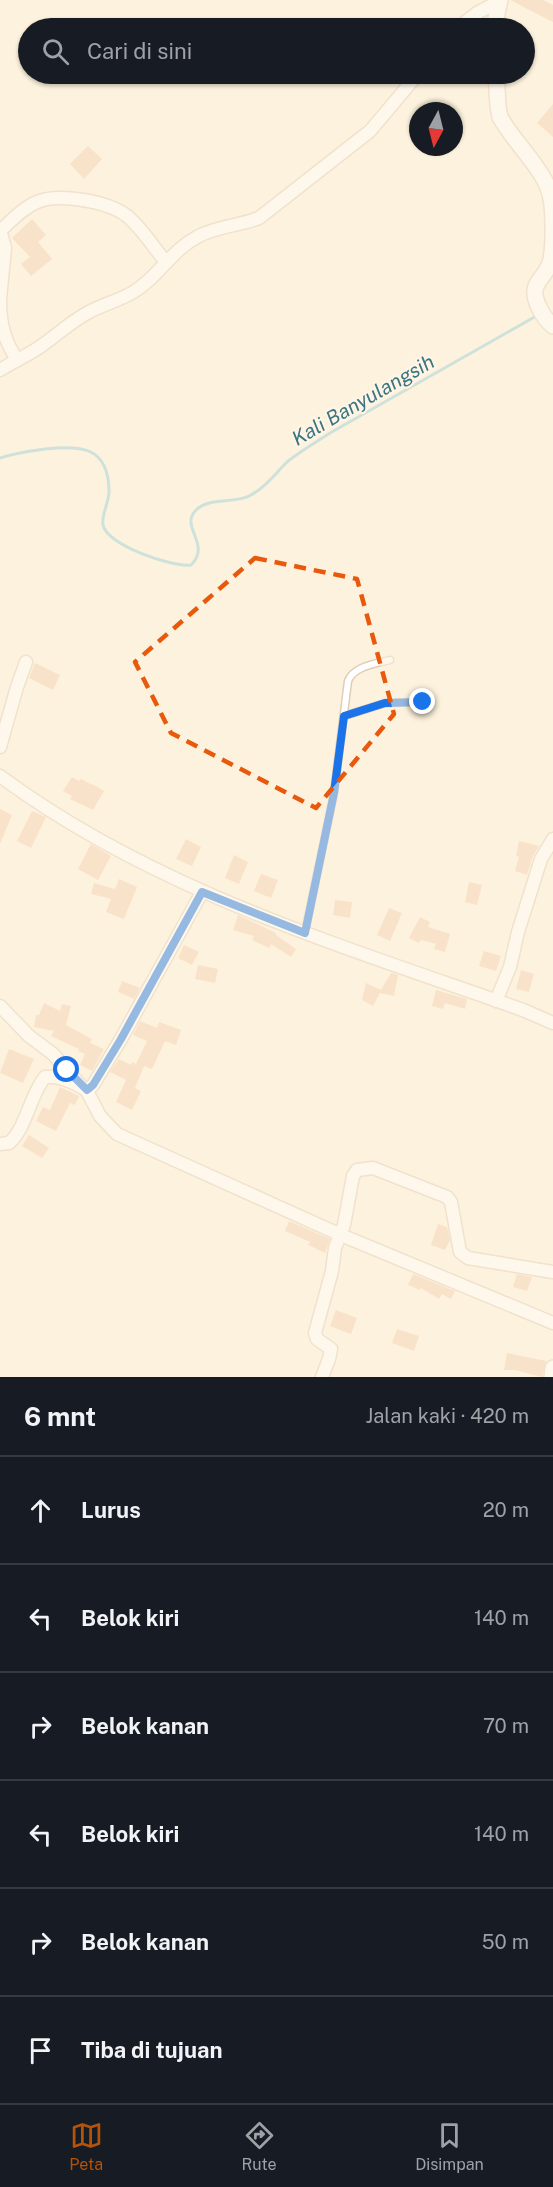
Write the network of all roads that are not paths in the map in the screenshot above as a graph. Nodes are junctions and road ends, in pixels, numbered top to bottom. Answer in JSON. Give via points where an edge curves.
{"nodes":[{"id":1,"x":498,"y":0,"type":"edge"},
{"id":2,"x":471,"y":18,"type":"edge"},
{"id":3,"x":495,"y":18,"type":"edge"},
{"id":4,"x":410,"y":84,"type":"edge"},
{"id":5,"x":497,"y":84,"type":"edge"},
{"id":6,"x":0,"y":230,"type":"edge"},
{"id":7,"x":166,"y":262,"type":"junction"},
{"id":8,"x":0,"y":300,"type":"edge"},
{"id":9,"x":551,"y":325,"type":"edge"},
{"id":10,"x":17,"y":359,"type":"junction"},
{"id":11,"x":0,"y":369,"type":"edge"},
{"id":12,"x":390,"y":660,"type":"dead end"},
{"id":13,"x":26,"y":662,"type":"dead end"},
{"id":14,"x":423,"y":702,"type":"dead end"},
{"id":15,"x":344,"y":716,"type":"junction"},
{"id":16,"x":0,"y":747,"type":"edge"},
{"id":17,"x":0,"y":776,"type":"edge"},
{"id":18,"x":553,"y":839,"type":"edge"},
{"id":19,"x":202,"y":892,"type":"junction"},
{"id":20,"x":305,"y":933,"type":"junction"},
{"id":21,"x":496,"y":1000,"type":"junction"},
{"id":22,"x":0,"y":1006,"type":"edge"},
{"id":23,"x":553,"y":1023,"type":"edge"},
{"id":24,"x":84,"y":1088,"type":"junction"},
{"id":25,"x":0,"y":1144,"type":"edge"},
{"id":26,"x":341,"y":1235,"type":"junction"},
{"id":27,"x":553,"y":1272,"type":"edge"},
{"id":28,"x":553,"y":1323,"type":"edge"},
{"id":29,"x":553,"y":1368,"type":"edge"},
{"id":30,"x":322,"y":1377,"type":"edge"},
{"id":31,"x":552,"y":1377,"type":"edge"}],
"edges":[{"from":1,"to":2,"type":"street"},
{"from":1,"to":3,"type":"street"},
{"from":4,"to":7,"type":"street","via":[[370,131],[268,212],[244,224],[198,236]]},
{"from":5,"to":9,"type":"street","via":[[500,117],[547,185],[551,199],[551,259],[535,289],[537,303]]},
{"from":6,"to":7,"type":"street","via":[[40,201],[76,199],[105,205],[126,215]]},
{"from":6,"to":8,"type":"street","via":[[5,248]]},
{"from":7,"to":10,"type":"street","via":[[135,291],[92,310]]},
{"from":8,"to":10,"type":"street","via":[[0,315]]},
{"from":10,"to":11,"type":"street"},
{"from":12,"to":15,"type":"lane","via":[[353,673],[348,681]]},
{"from":13,"to":16,"type":"street"},
{"from":14,"to":15,"type":"lane","via":[[385,703]]},
{"from":15,"to":20,"type":"lane","via":[[334,793]]},
{"from":17,"to":19,"type":"street","via":[[81,830]]},
{"from":18,"to":21,"type":"street","via":[[541,859],[510,967]]},
{"from":19,"to":20,"type":"street"},
{"from":19,"to":24,"type":"street","via":[[121,1039]]},
{"from":20,"to":21,"type":"street"},
{"from":21,"to":23,"type":"street"},
{"from":22,"to":24,"type":"street"},
{"from":24,"to":25,"type":"street","via":[[45,1077],[13,1141]]},
{"from":24,"to":26,"type":"street","via":[[100,1116],[117,1134]]},
{"from":26,"to":27,"type":"street","via":[[353,1176],[357,1170],[373,1168],[447,1197],[460,1252],[468,1258]]},
{"from":26,"to":28,"type":"street"},
{"from":26,"to":30,"type":"street","via":[[315,1333],[316,1339],[331,1349]]},
{"from":29,"to":31,"type":"street"}]}
